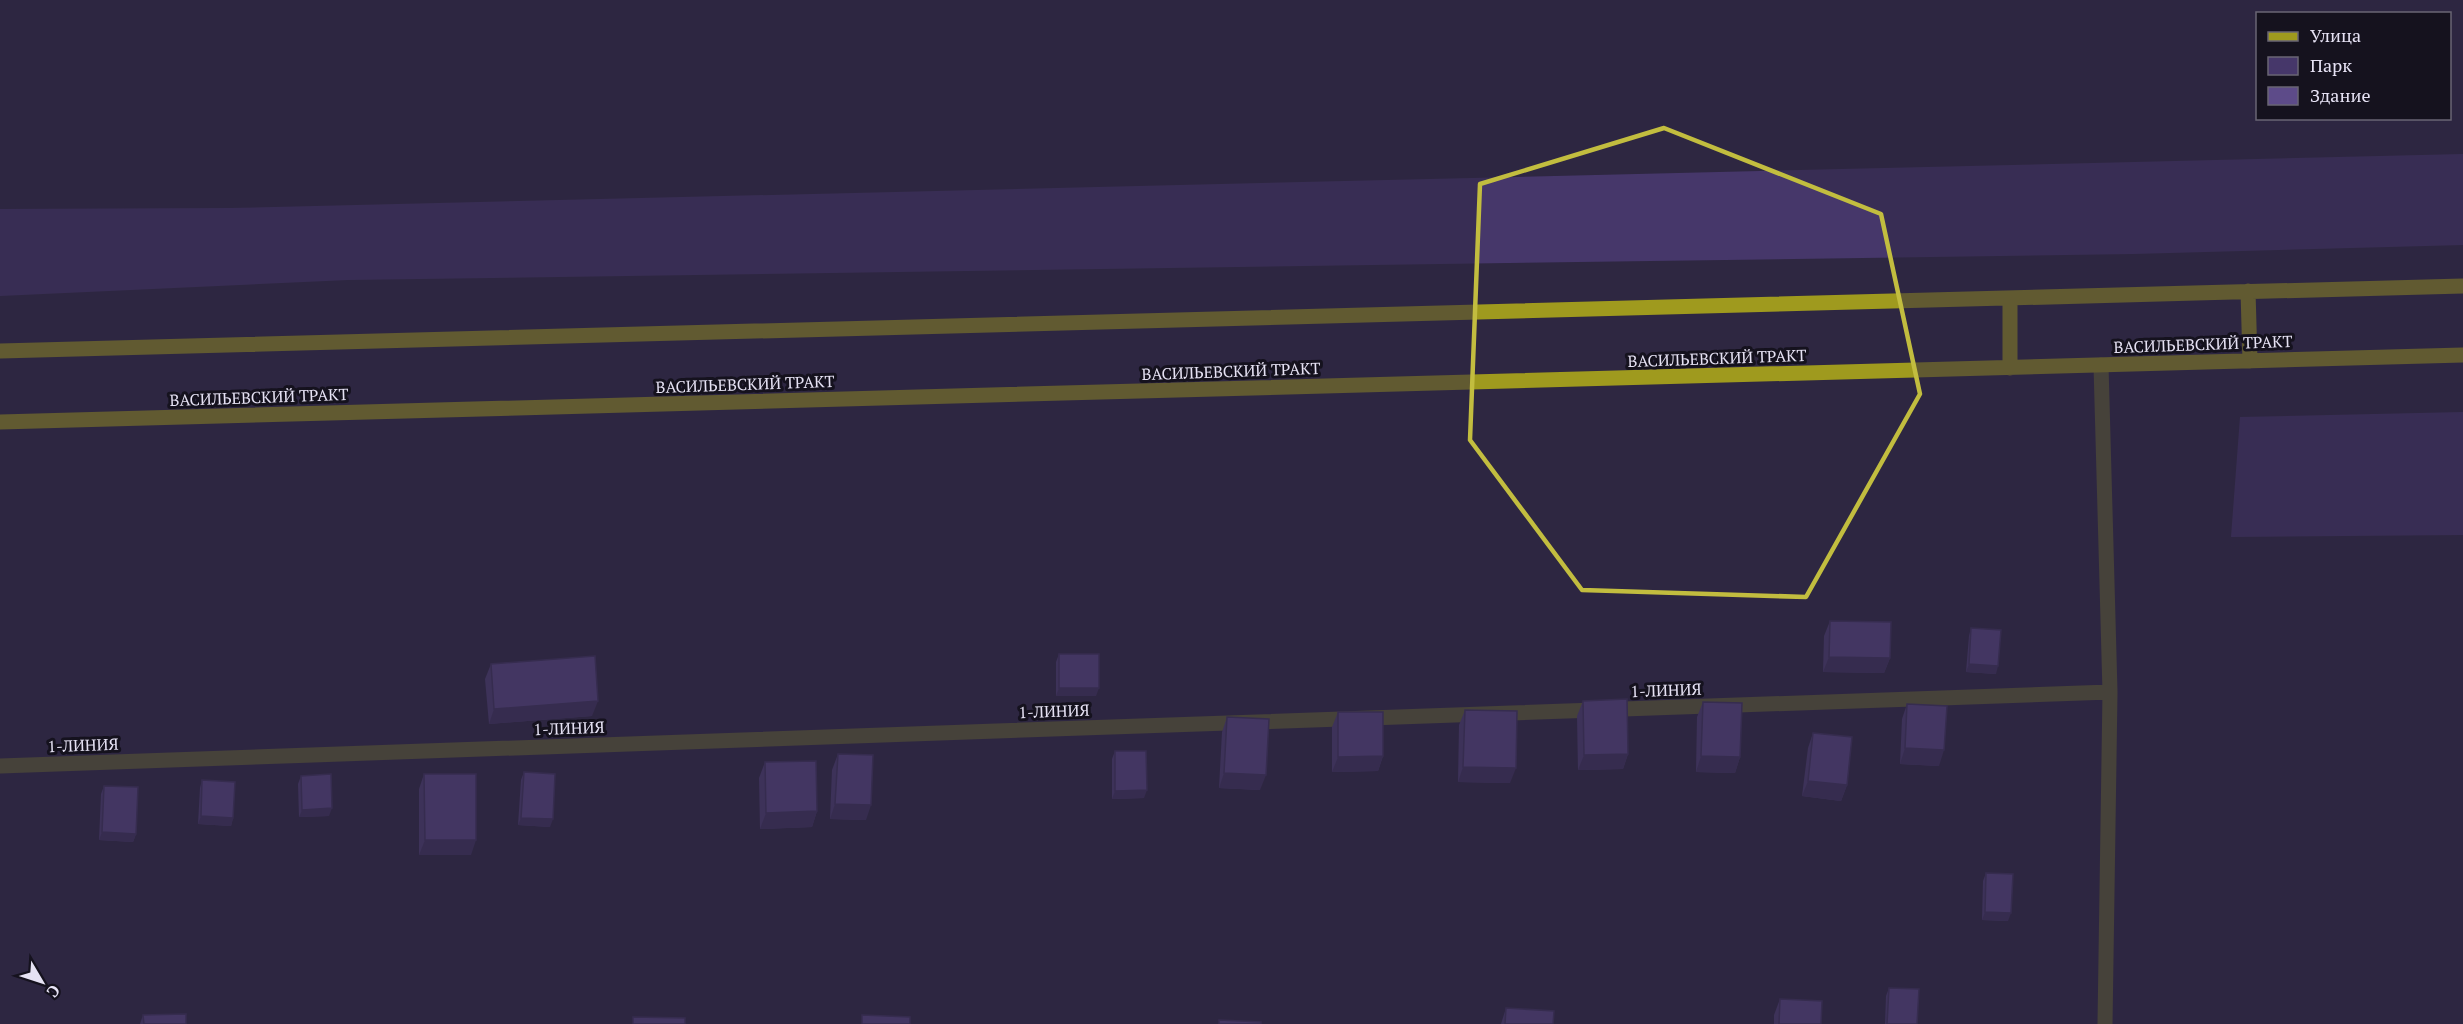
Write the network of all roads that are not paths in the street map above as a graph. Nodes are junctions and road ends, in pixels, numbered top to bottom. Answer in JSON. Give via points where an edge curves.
{"nodes":[{"id":1,"x":2463,"y":286,"type":"edge"},
{"id":2,"x":2248,"y":291,"type":"junction"},
{"id":3,"x":2010,"y":298,"type":"junction"},
{"id":4,"x":0,"y":351,"type":"edge"},
{"id":5,"x":2463,"y":355,"type":"edge"},
{"id":6,"x":2250,"y":361,"type":"junction"},
{"id":7,"x":2101,"y":365,"type":"junction"},
{"id":8,"x":2010,"y":368,"type":"junction"},
{"id":9,"x":0,"y":422,"type":"edge"},
{"id":10,"x":2110,"y":692,"type":"junction"},
{"id":11,"x":0,"y":766,"type":"edge"},
{"id":12,"x":2105,"y":1024,"type":"edge"}],
"edges":[{"from":1,"to":2,"type":"main road"},
{"from":2,"to":3,"type":"main road"},
{"from":2,"to":6,"type":"main road"},
{"from":3,"to":4,"type":"main road"},
{"from":3,"to":8,"type":"main road"},
{"from":5,"to":6,"type":"main road","name":"ВАСИЛЬЕВСКИЙ ТРАКТ"},
{"from":6,"to":7,"type":"main road","name":"ВАСИЛЬЕВСКИЙ ТРАКТ"},
{"from":7,"to":8,"type":"main road","name":"ВАСИЛЬЕВСКИЙ ТРАКТ"},
{"from":7,"to":10,"type":"street"},
{"from":8,"to":9,"type":"main road","name":"ВАСИЛЬЕВСКИЙ ТРАКТ"},
{"from":10,"to":11,"type":"street","name":"1-ЛИНИЯ"},
{"from":10,"to":12,"type":"street"}]}
